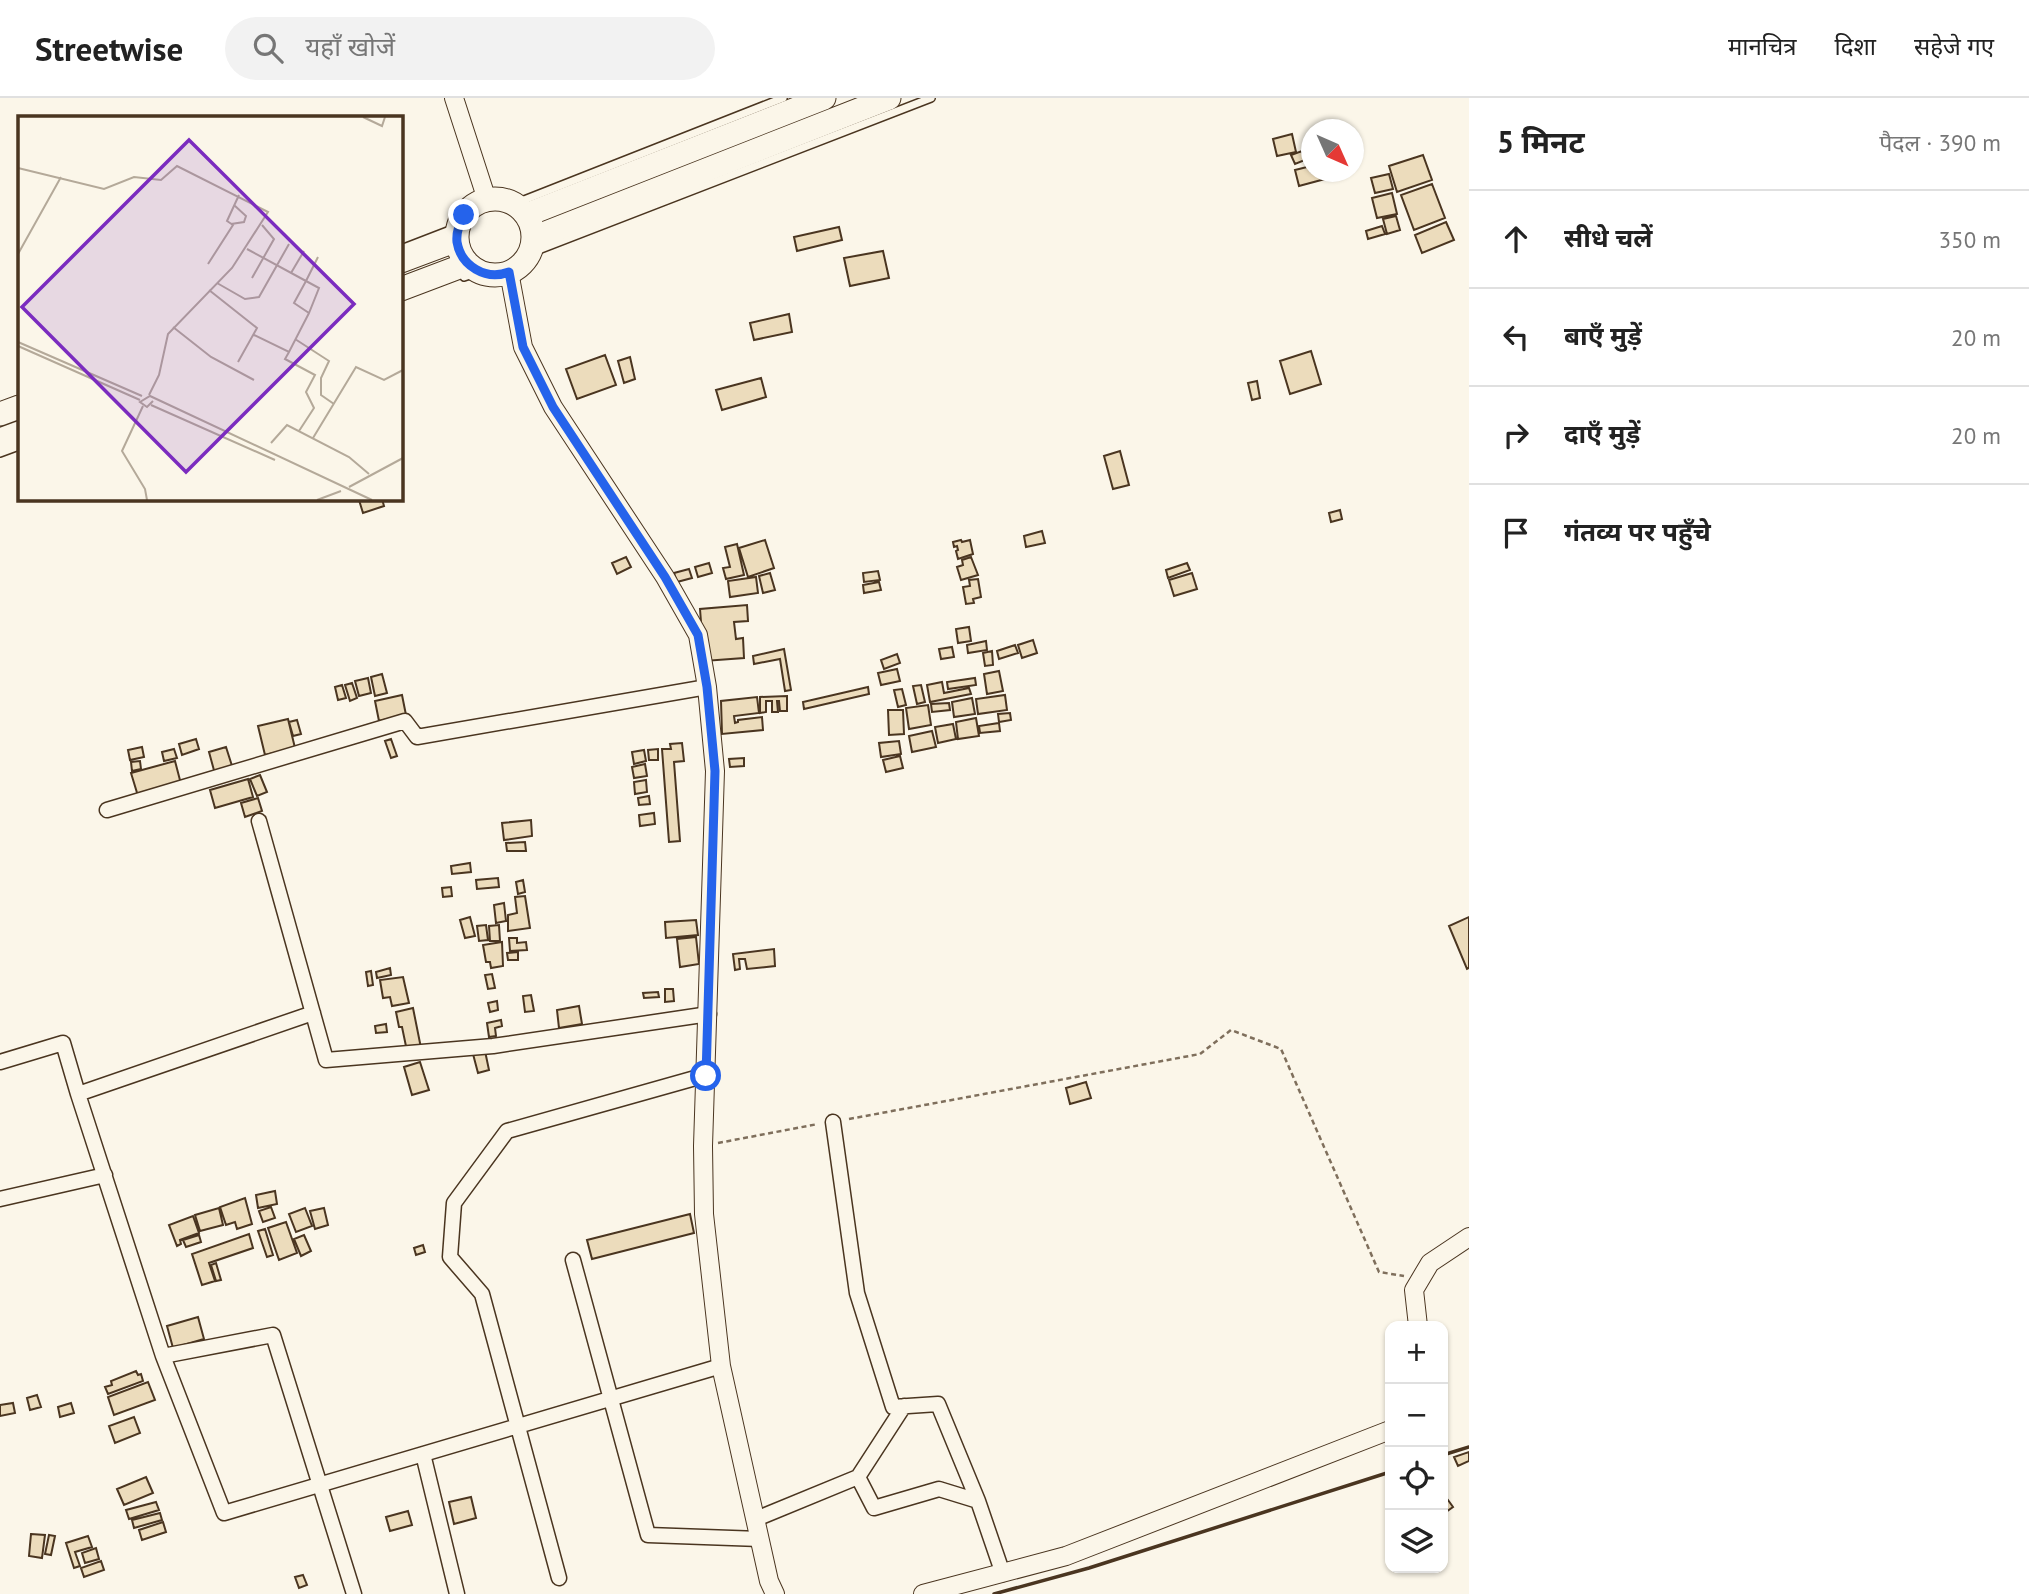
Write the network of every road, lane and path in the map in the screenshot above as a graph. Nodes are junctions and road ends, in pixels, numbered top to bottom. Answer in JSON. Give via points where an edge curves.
{"nodes":[{"id":1,"x":454,"y":98,"type":"edge"},
{"id":2,"x":783,"y":98,"type":"edge"},
{"id":3,"x":824,"y":98,"type":"edge"},
{"id":4,"x":889,"y":98,"type":"edge"},
{"id":5,"x":931,"y":98,"type":"edge"},
{"id":6,"x":487,"y":200,"type":"junction"},
{"id":7,"x":520,"y":210,"type":"junction"},
{"id":8,"x":457,"y":234,"type":"junction"},
{"id":9,"x":531,"y":246,"type":"junction"},
{"id":10,"x":402,"y":249,"type":"edge"},
{"id":11,"x":402,"y":261,"type":"edge"},
{"id":12,"x":466,"y":272,"type":"junction"},
{"id":13,"x":509,"y":272,"type":"junction"},
{"id":14,"x":402,"y":289,"type":"edge"},
{"id":15,"x":18,"y":407,"type":"edge"},
{"id":16,"x":0,"y":414,"type":"edge"},
{"id":17,"x":18,"y":433,"type":"edge"},
{"id":18,"x":0,"y":440,"type":"edge"},
{"id":19,"x":18,"y":446,"type":"edge"},
{"id":20,"x":0,"y":453,"type":"edge"},
{"id":21,"x":707,"y":687,"type":"junction"},
{"id":22,"x":107,"y":810,"type":"dead end"},
{"id":23,"x":259,"y":821,"type":"dead end"},
{"id":24,"x":313,"y":1013,"type":"junction"},
{"id":25,"x":709,"y":1014,"type":"junction"},
{"id":26,"x":0,"y":1062,"type":"edge"},
{"id":27,"x":706,"y":1076,"type":"junction"},
{"id":28,"x":78,"y":1094,"type":"junction"},
{"id":29,"x":833,"y":1122,"type":"junction"},
{"id":30,"x":703,"y":1146,"type":"junction"},
{"id":31,"x":104,"y":1175,"type":"junction"},
{"id":32,"x":0,"y":1199,"type":"edge"},
{"id":33,"x":1469,"y":1237,"type":"edge"},
{"id":34,"x":573,"y":1260,"type":"dead end"},
{"id":35,"x":1421,"y":1278,"type":"junction"},
{"id":36,"x":1417,"y":1321,"type":"edge"},
{"id":37,"x":163,"y":1356,"type":"junction"},
{"id":38,"x":721,"y":1366,"type":"junction"},
{"id":39,"x":611,"y":1398,"type":"junction"},
{"id":40,"x":904,"y":1406,"type":"junction"},
{"id":41,"x":517,"y":1426,"type":"junction"},
{"id":42,"x":1385,"y":1432,"type":"edge"},
{"id":43,"x":423,"y":1454,"type":"junction"},
{"id":44,"x":858,"y":1477,"type":"junction"},
{"id":45,"x":319,"y":1485,"type":"junction"},
{"id":46,"x":978,"y":1501,"type":"junction"},
{"id":47,"x":756,"y":1519,"type":"junction"},
{"id":48,"x":760,"y":1539,"type":"junction"},
{"id":49,"x":1003,"y":1574,"type":"junction"},
{"id":50,"x":559,"y":1578,"type":"dead end"},
{"id":51,"x":354,"y":1594,"type":"edge"},
{"id":52,"x":457,"y":1594,"type":"edge"},
{"id":53,"x":775,"y":1594,"type":"edge"},
{"id":54,"x":923,"y":1594,"type":"edge"}],
"edges":[{"from":1,"to":6,"type":"street"},
{"from":2,"to":7,"type":"lane"},
{"from":3,"to":7,"type":"main road"},
{"from":4,"to":9,"type":"main road"},
{"from":5,"to":9,"type":"lane"},
{"from":6,"to":7,"type":"main road","via":[[507,201]]},
{"from":6,"to":8,"type":"main road","via":[[464,215]]},
{"from":7,"to":9,"type":"main road","via":[[531,226]]},
{"from":8,"to":10,"type":"lane"},
{"from":8,"to":11,"type":"main road"},
{"from":8,"to":12,"type":"main road"},
{"from":9,"to":13,"type":"main road","via":[[525,261]]},
{"from":12,"to":13,"type":"main road"},
{"from":12,"to":14,"type":"main road"},
{"from":13,"to":21,"type":"street","via":[[523,347],[553,407],[698,635]]},
{"from":15,"to":16,"type":"main road"},
{"from":17,"to":18,"type":"main road"},
{"from":19,"to":20,"type":"lane"},
{"from":21,"to":22,"type":"street","via":[[417,737],[405,721]]},
{"from":21,"to":25,"type":"street","via":[[715,771]]},
{"from":23,"to":24,"type":"street"},
{"from":24,"to":25,"type":"street","via":[[326,1060],[493,1046]]},
{"from":24,"to":28,"type":"street"},
{"from":25,"to":27,"type":"street"},
{"from":26,"to":28,"type":"street","via":[[63,1043]]},
{"from":27,"to":30,"type":"street"},
{"from":27,"to":41,"type":"street","via":[[507,1131],[454,1203],[450,1257],[482,1294]]},
{"from":28,"to":31,"type":"street"},
{"from":29,"to":30,"type":"path"},
{"from":29,"to":35,"type":"path","via":[[1200,1054],[1231,1030],[1280,1049],[1379,1272]]},
{"from":29,"to":40,"type":"street","via":[[857,1293],[893,1407]]},
{"from":30,"to":38,"type":"street","via":[[704,1214]]},
{"from":31,"to":32,"type":"street"},
{"from":31,"to":37,"type":"street"},
{"from":33,"to":35,"type":"street","via":[[1430,1263]]},
{"from":34,"to":39,"type":"street"},
{"from":35,"to":36,"type":"street","via":[[1413,1290]]},
{"from":37,"to":45,"type":"street","via":[[223,1513]]},
{"from":37,"to":45,"type":"street","via":[[273,1335]]},
{"from":38,"to":39,"type":"street"},
{"from":38,"to":47,"type":"street"},
{"from":39,"to":41,"type":"street"},
{"from":39,"to":48,"type":"street","via":[[648,1535]]},
{"from":40,"to":44,"type":"street"},
{"from":40,"to":46,"type":"street","via":[[938,1404]]},
{"from":41,"to":43,"type":"street"},
{"from":41,"to":50,"type":"street"},
{"from":42,"to":49,"type":"street","via":[[1066,1556]]},
{"from":43,"to":45,"type":"street"},
{"from":43,"to":52,"type":"street"},
{"from":44,"to":46,"type":"street","via":[[874,1507],[939,1489]]},
{"from":44,"to":47,"type":"street"},
{"from":45,"to":51,"type":"street"},
{"from":46,"to":49,"type":"street"},
{"from":47,"to":48,"type":"street"},
{"from":48,"to":53,"type":"street"},
{"from":49,"to":54,"type":"street"}]}
